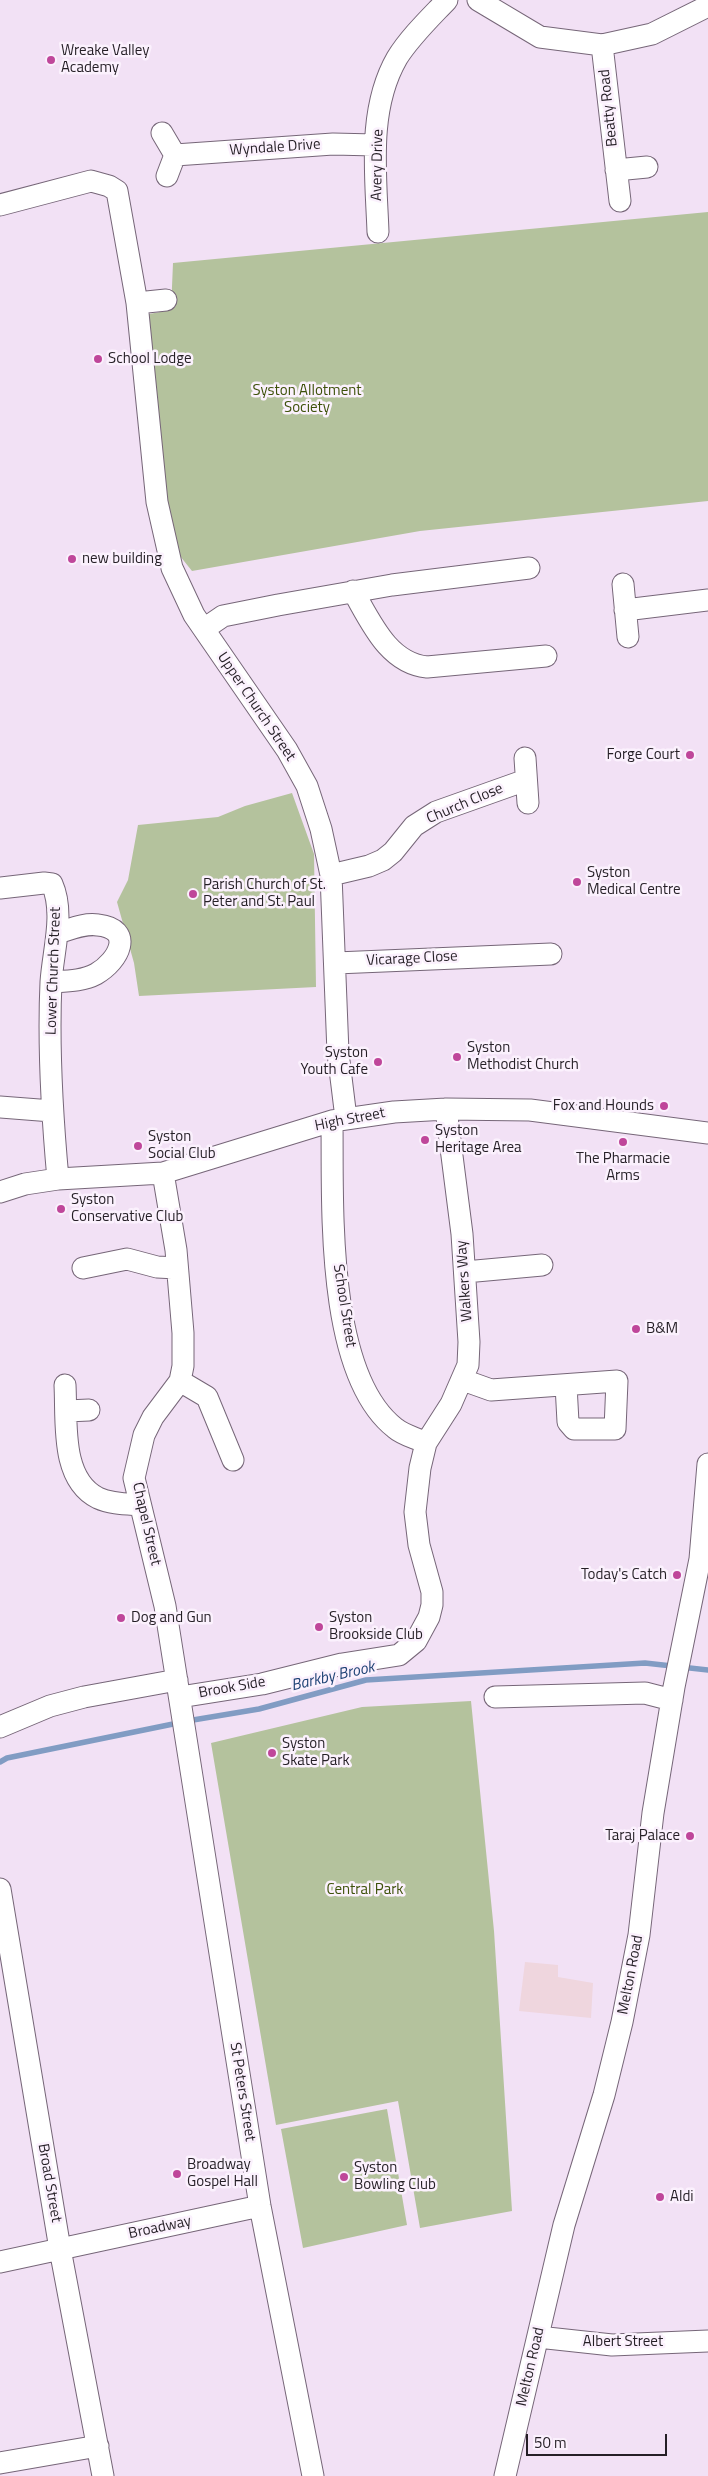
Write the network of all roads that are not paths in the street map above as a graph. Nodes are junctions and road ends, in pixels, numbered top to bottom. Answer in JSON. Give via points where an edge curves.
{"nodes":[{"id":1,"x":447,"y":0,"type":"edge"},
{"id":2,"x":478,"y":0,"type":"edge"},
{"id":3,"x":708,"y":6,"type":"edge"},
{"id":4,"x":602,"y":45,"type":"junction"},
{"id":5,"x":162,"y":133,"type":"dead end"},
{"id":6,"x":375,"y":145,"type":"junction"},
{"id":7,"x":175,"y":154,"type":"junction"},
{"id":8,"x":647,"y":167,"type":"dead end"},
{"id":9,"x":616,"y":170,"type":"junction"},
{"id":10,"x":167,"y":176,"type":"dead end"},
{"id":11,"x":620,"y":200,"type":"dead end"},
{"id":12,"x":0,"y":205,"type":"edge"},
{"id":13,"x":378,"y":232,"type":"dead end"},
{"id":14,"x":166,"y":300,"type":"dead end"},
{"id":15,"x":136,"y":303,"type":"junction"},
{"id":16,"x":529,"y":568,"type":"dead end"},
{"id":17,"x":623,"y":584,"type":"dead end"},
{"id":18,"x":353,"y":591,"type":"junction"},
{"id":19,"x":708,"y":600,"type":"edge"},
{"id":20,"x":625,"y":610,"type":"junction"},
{"id":21,"x":204,"y":629,"type":"junction"},
{"id":22,"x":628,"y":637,"type":"dead end"},
{"id":23,"x":546,"y":656,"type":"dead end"},
{"id":24,"x":525,"y":758,"type":"dead end"},
{"id":25,"x":526,"y":780,"type":"junction"},
{"id":26,"x":528,"y":803,"type":"dead end"},
{"id":27,"x":331,"y":875,"type":"junction"},
{"id":28,"x":0,"y":888,"type":"edge"},
{"id":29,"x":57,"y":933,"type":"junction"},
{"id":30,"x":551,"y":954,"type":"dead end"},
{"id":31,"x":336,"y":963,"type":"junction"},
{"id":32,"x":51,"y":982,"type":"junction"},
{"id":33,"x":0,"y":1107,"type":"edge"},
{"id":34,"x":446,"y":1108,"type":"junction"},
{"id":35,"x":52,"y":1111,"type":"junction"},
{"id":36,"x":339,"y":1119,"type":"junction"},
{"id":37,"x":708,"y":1133,"type":"edge"},
{"id":38,"x":163,"y":1173,"type":"junction"},
{"id":39,"x":58,"y":1179,"type":"junction"},
{"id":40,"x":0,"y":1192,"type":"edge"},
{"id":41,"x":542,"y":1265,"type":"dead end"},
{"id":42,"x":83,"y":1268,"type":"dead end"},
{"id":43,"x":177,"y":1268,"type":"junction"},
{"id":44,"x":465,"y":1272,"type":"junction"},
{"id":45,"x":463,"y":1380,"type":"junction"},
{"id":46,"x":180,"y":1381,"type":"junction"},
{"id":47,"x":65,"y":1385,"type":"dead end"},
{"id":48,"x":566,"y":1385,"type":"dead end"},
{"id":49,"x":89,"y":1410,"type":"dead end"},
{"id":50,"x":67,"y":1411,"type":"junction"},
{"id":51,"x":426,"y":1442,"type":"junction"},
{"id":52,"x":233,"y":1460,"type":"dead end"},
{"id":53,"x":708,"y":1464,"type":"edge"},
{"id":54,"x":140,"y":1505,"type":"junction"},
{"id":55,"x":673,"y":1693,"type":"junction"},
{"id":56,"x":179,"y":1694,"type":"junction"},
{"id":57,"x":495,"y":1697,"type":"dead end"},
{"id":58,"x":0,"y":1727,"type":"edge"},
{"id":59,"x":0,"y":1889,"type":"edge"},
{"id":60,"x":7,"y":1980,"type":"edge"},
{"id":61,"x":260,"y":2206,"type":"junction"},
{"id":62,"x":60,"y":2249,"type":"junction"},
{"id":63,"x":0,"y":2262,"type":"edge"},
{"id":64,"x":538,"y":2337,"type":"junction"},
{"id":65,"x":708,"y":2340,"type":"edge"},
{"id":66,"x":98,"y":2446,"type":"junction"},
{"id":67,"x":0,"y":2462,"type":"edge"},
{"id":68,"x":103,"y":2476,"type":"edge"},
{"id":69,"x":313,"y":2476,"type":"edge"},
{"id":70,"x":505,"y":2476,"type":"edge"}],
"edges":[{"from":1,"to":6,"type":"street","name":"Avery Drive","via":[[397,58],[382,93]]},
{"from":2,"to":4,"type":"street","via":[[540,37]]},
{"from":3,"to":4,"type":"street","via":[[652,34]]},
{"from":4,"to":9,"type":"street","name":"Beatty Road"},
{"from":5,"to":7,"type":"street"},
{"from":6,"to":7,"type":"street","name":"Wyndale Drive","via":[[333,144]]},
{"from":6,"to":13,"type":"street","name":"Avery Drive"},
{"from":7,"to":10,"type":"street"},
{"from":8,"to":9,"type":"street"},
{"from":9,"to":11,"type":"street","name":"Beatty Road"},
{"from":12,"to":15,"type":"street","name":"Upper Church Street","via":[[91,181],[117,191]]},
{"from":14,"to":15,"type":"street"},
{"from":15,"to":21,"type":"street","name":"Upper Church Street","via":[[157,502],[166,545],[182,591]]},
{"from":16,"to":18,"type":"street"},
{"from":17,"to":20,"type":"street"},
{"from":18,"to":21,"type":"street","via":[[223,616]]},
{"from":18,"to":23,"type":"street","via":[[386,646],[415,666]]},
{"from":19,"to":20,"type":"street"},
{"from":20,"to":22,"type":"street"},
{"from":21,"to":27,"type":"street","name":"Upper Church Street","via":[[287,750],[307,786]]},
{"from":24,"to":25,"type":"street","name":"Church Close"},
{"from":25,"to":26,"type":"street","name":"Church Close"},
{"from":25,"to":27,"type":"street","name":"Church Close","via":[[436,812],[414,826],[383,860]]},
{"from":27,"to":31,"type":"street","name":"Upper Church Street"},
{"from":28,"to":29,"type":"street","name":"Lower Church Street","via":[[52,884],[57,894]]},
{"from":29,"to":32,"type":"street","name":"Lower Church Street"},
{"from":29,"to":32,"type":"street","via":[[87,924],[99,925],[112,928],[121,944],[118,955],[98,973],[84,979]]},
{"from":30,"to":31,"type":"street","name":"Vicarage Close"},
{"from":31,"to":36,"type":"street","name":"Upper Church Street"},
{"from":32,"to":35,"type":"street","name":"Lower Church Street"},
{"from":33,"to":35,"type":"street"},
{"from":34,"to":36,"type":"street","name":"High Street"},
{"from":34,"to":37,"type":"street","name":"High Street","via":[[530,1110]]},
{"from":34,"to":44,"type":"street","name":"Walkers Way"},
{"from":35,"to":39,"type":"street","name":"Lower Church Street"},
{"from":36,"to":38,"type":"street","name":"High Street"},
{"from":36,"to":51,"type":"street","name":"School Street","via":[[333,1212],[340,1300],[348,1343],[361,1384],[377,1409],[396,1429]]},
{"from":38,"to":39,"type":"street","name":"High Street"},
{"from":38,"to":43,"type":"street","name":"Chapel Street"},
{"from":39,"to":40,"type":"street","name":"High Street","via":[[24,1184]]},
{"from":41,"to":44,"type":"street"},
{"from":42,"to":43,"type":"street","via":[[127,1259],[157,1267]]},
{"from":43,"to":46,"type":"street","name":"Chapel Street","via":[[184,1333]]},
{"from":44,"to":45,"type":"street","name":"Walkers Way","via":[[469,1342],[468,1365]]},
{"from":45,"to":48,"type":"street","via":[[491,1390]]},
{"from":45,"to":51,"type":"street","name":"Walkers Way"},
{"from":46,"to":52,"type":"street","via":[[207,1397]]},
{"from":46,"to":54,"type":"street","name":"Chapel Street","via":[[144,1435],[134,1478]]},
{"from":47,"to":50,"type":"street"},
{"from":49,"to":50,"type":"street"},
{"from":50,"to":54,"type":"street","via":[[60,1454],[84,1488],[107,1501]]},
{"from":51,"to":56,"type":"street","name":"Brook Side","via":[[415,1512],[432,1605],[416,1641],[399,1655],[342,1664],[262,1684]]},
{"from":53,"to":55,"type":"street","name":"Melton Road","via":[[700,1559]]},
{"from":54,"to":56,"type":"street","name":"Chapel Street","via":[[165,1606]]},
{"from":55,"to":57,"type":"street"},
{"from":55,"to":64,"type":"street","name":"Melton Road","via":[[653,1813],[639,1935],[622,2022],[604,2095],[564,2225]]},
{"from":56,"to":58,"type":"street","name":"Brook Side","via":[[75,1699]]},
{"from":56,"to":61,"type":"street","name":"St Peters Street"},
{"from":59,"to":60,"type":"street","name":"Broad Street"},
{"from":60,"to":62,"type":"street","name":"Broad Street"},
{"from":61,"to":62,"type":"street","name":"Broadway"},
{"from":61,"to":69,"type":"street","name":"St Peters Street"},
{"from":62,"to":63,"type":"street","name":"Broadway"},
{"from":62,"to":66,"type":"street","name":"Broad Street"},
{"from":64,"to":65,"type":"street","name":"Albert Street","via":[[620,2345]]},
{"from":64,"to":70,"type":"street","name":"Melton Road"},
{"from":66,"to":67,"type":"street"},
{"from":66,"to":68,"type":"street","name":"Broad Street"}]}
